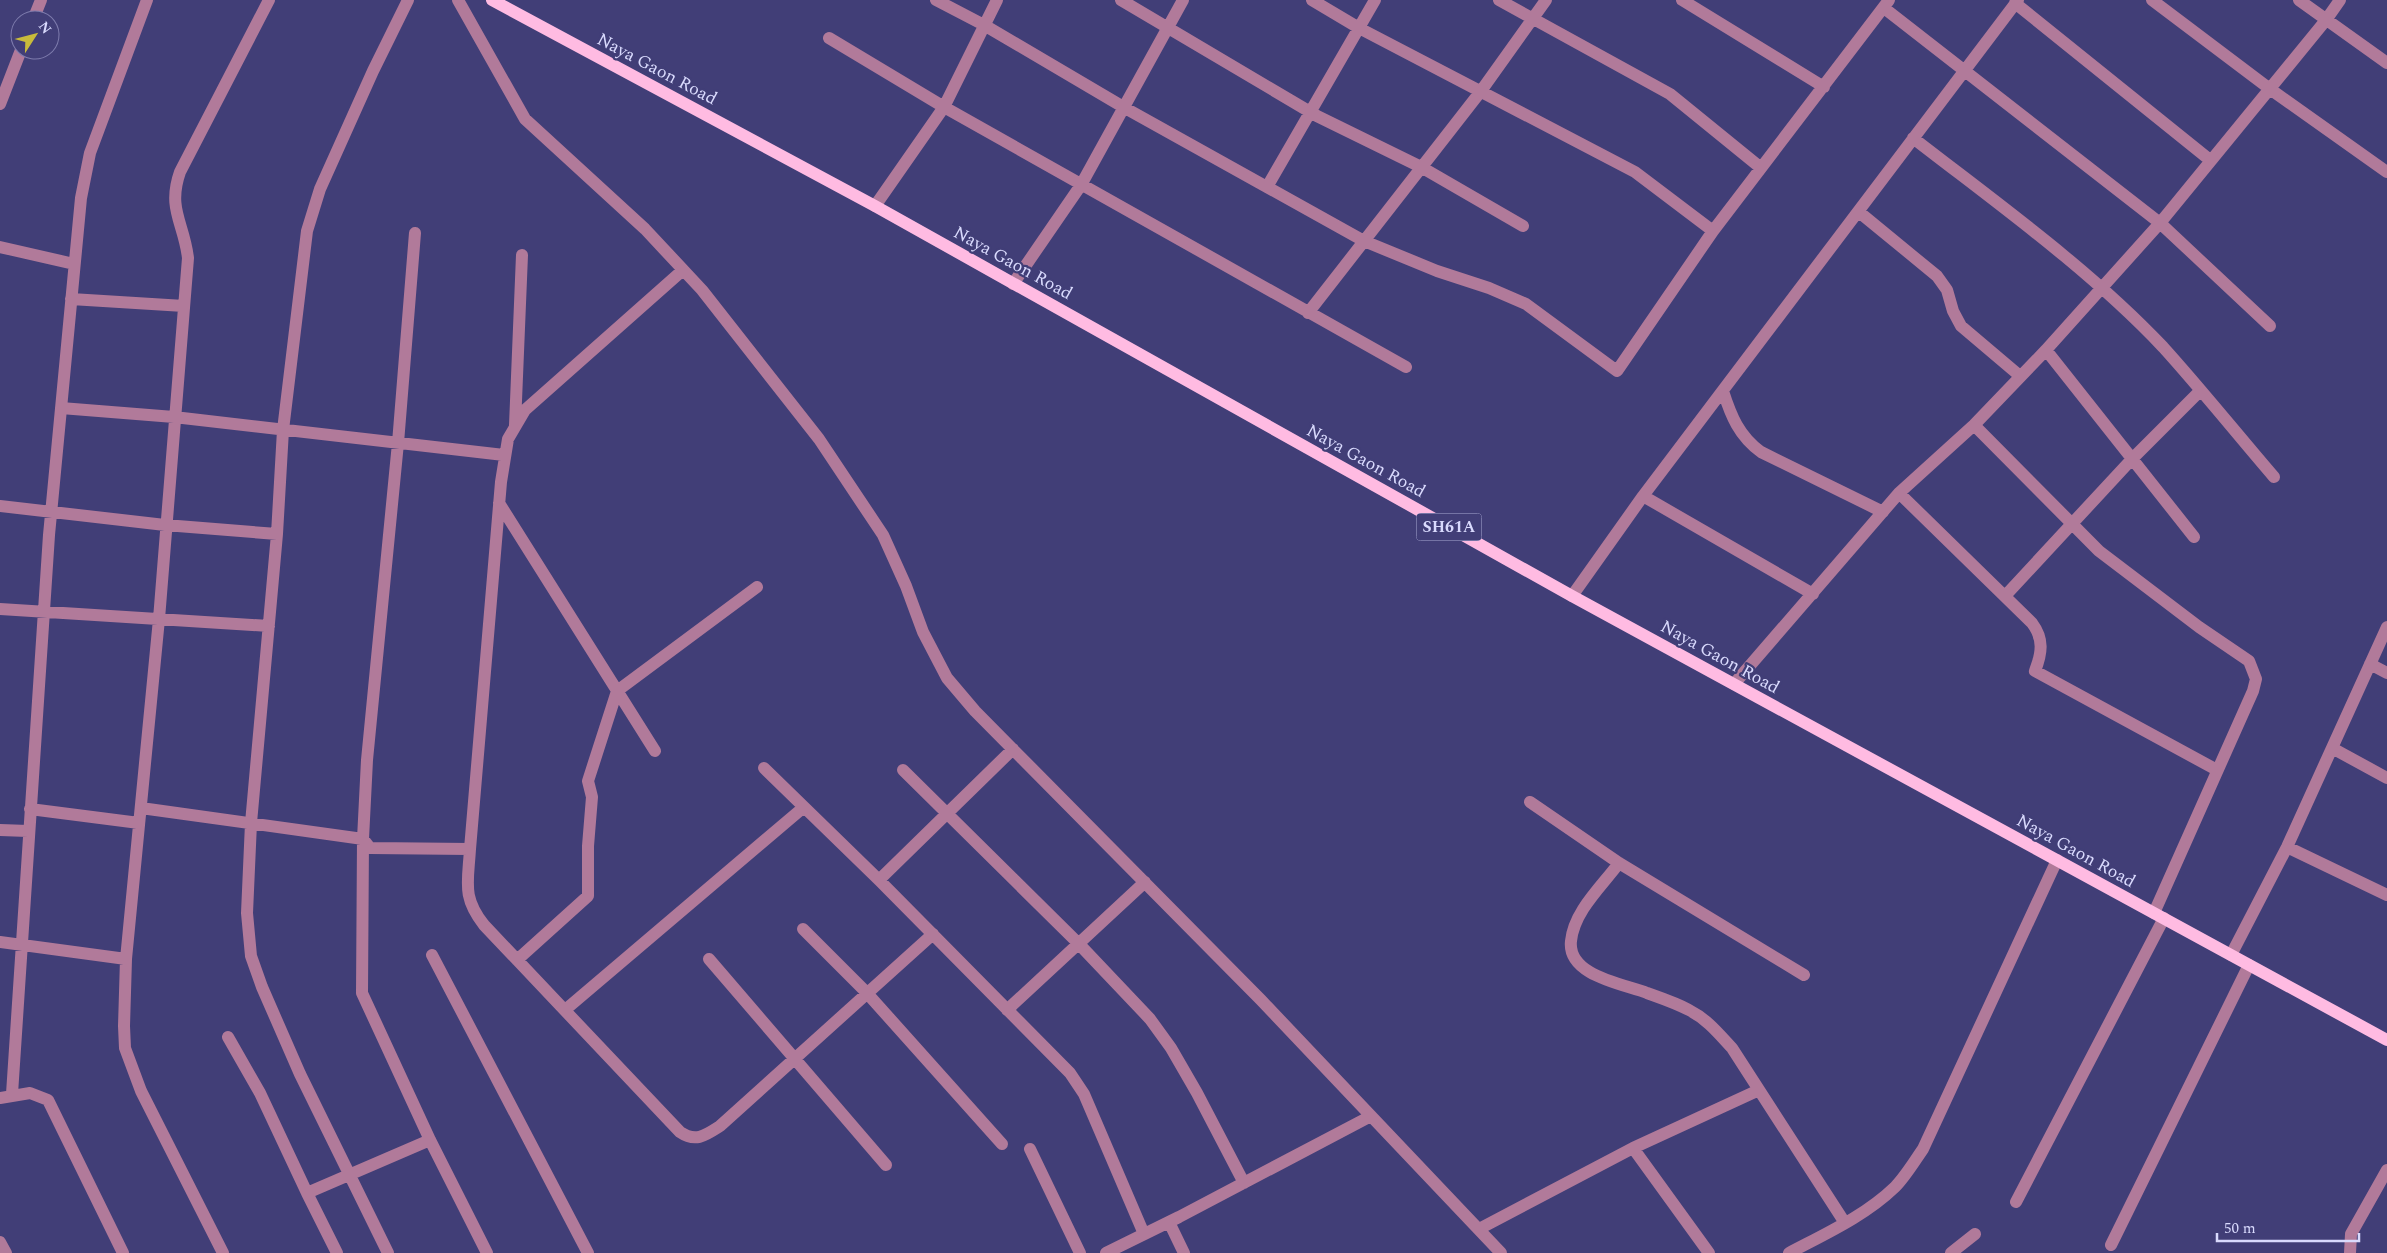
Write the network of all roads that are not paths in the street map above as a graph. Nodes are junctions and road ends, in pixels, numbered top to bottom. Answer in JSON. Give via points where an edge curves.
{"nodes":[{"id":1,"x":147,"y":0,"type":"edge"},
{"id":2,"x":269,"y":0,"type":"edge"},
{"id":3,"x":408,"y":0,"type":"edge"},
{"id":4,"x":458,"y":0,"type":"edge"},
{"id":5,"x":492,"y":0,"type":"edge"},
{"id":6,"x":936,"y":0,"type":"edge"},
{"id":7,"x":997,"y":0,"type":"edge"},
{"id":8,"x":1121,"y":0,"type":"edge"},
{"id":9,"x":1183,"y":0,"type":"edge"},
{"id":10,"x":1312,"y":0,"type":"edge"},
{"id":11,"x":1375,"y":0,"type":"edge"},
{"id":12,"x":1499,"y":0,"type":"edge"},
{"id":13,"x":1546,"y":0,"type":"edge"},
{"id":14,"x":1682,"y":0,"type":"edge"},
{"id":15,"x":2152,"y":0,"type":"edge"},
{"id":16,"x":2299,"y":0,"type":"edge"},
{"id":17,"x":2340,"y":0,"type":"edge"},
{"id":18,"x":2016,"y":1,"type":"edge"},
{"id":19,"x":1886,"y":4,"type":"edge"},
{"id":20,"x":1532,"y":19,"type":"junction"},
{"id":21,"x":2326,"y":20,"type":"junction"},
{"id":22,"x":984,"y":25,"type":"junction"},
{"id":23,"x":1169,"y":26,"type":"junction"},
{"id":24,"x":1359,"y":28,"type":"junction"},
{"id":25,"x":829,"y":38,"type":"dead end"},
{"id":26,"x":15,"y":60,"type":"edge"},
{"id":27,"x":2387,"y":63,"type":"edge"},
{"id":28,"x":1965,"y":70,"type":"junction"},
{"id":29,"x":5,"y":78,"type":"edge"},
{"id":30,"x":1824,"y":87,"type":"junction"},
{"id":31,"x":2270,"y":89,"type":"junction"},
{"id":32,"x":1481,"y":91,"type":"junction"},
{"id":33,"x":0,"y":104,"type":"edge"},
{"id":34,"x":944,"y":107,"type":"junction"},
{"id":35,"x":1125,"y":108,"type":"junction"},
{"id":36,"x":1310,"y":112,"type":"junction"},
{"id":37,"x":1913,"y":138,"type":"junction"},
{"id":38,"x":2210,"y":160,"type":"junction"},
{"id":39,"x":1421,"y":167,"type":"junction"},
{"id":40,"x":1761,"y":168,"type":"junction"},
{"id":41,"x":2387,"y":172,"type":"edge"},
{"id":42,"x":1081,"y":184,"type":"junction"},
{"id":43,"x":1267,"y":187,"type":"junction"},
{"id":44,"x":875,"y":206,"type":"junction"},
{"id":45,"x":1859,"y":212,"type":"junction"},
{"id":46,"x":2160,"y":222,"type":"junction"},
{"id":47,"x":1523,"y":226,"type":"dead end"},
{"id":48,"x":1713,"y":231,"type":"junction"},
{"id":49,"x":415,"y":233,"type":"dead end"},
{"id":50,"x":1364,"y":241,"type":"junction"},
{"id":51,"x":0,"y":247,"type":"edge"},
{"id":52,"x":522,"y":255,"type":"dead end"},
{"id":53,"x":74,"y":264,"type":"junction"},
{"id":54,"x":684,"y":270,"type":"junction"},
{"id":55,"x":1013,"y":284,"type":"junction"},
{"id":56,"x":2101,"y":288,"type":"junction"},
{"id":57,"x":71,"y":299,"type":"junction"},
{"id":58,"x":184,"y":306,"type":"junction"},
{"id":59,"x":1308,"y":312,"type":"junction"},
{"id":60,"x":2270,"y":326,"type":"dead end"},
{"id":61,"x":2046,"y":350,"type":"junction"},
{"id":62,"x":1406,"y":366,"type":"dead end"},
{"id":63,"x":2020,"y":376,"type":"junction"},
{"id":64,"x":1722,"y":391,"type":"junction"},
{"id":65,"x":2200,"y":391,"type":"junction"},
{"id":66,"x":61,"y":408,"type":"junction"},
{"id":67,"x":174,"y":417,"type":"junction"},
{"id":68,"x":515,"y":425,"type":"junction"},
{"id":69,"x":1974,"y":425,"type":"junction"},
{"id":70,"x":283,"y":430,"type":"junction"},
{"id":71,"x":398,"y":443,"type":"junction"},
{"id":72,"x":504,"y":455,"type":"junction"},
{"id":73,"x":2132,"y":458,"type":"junction"},
{"id":74,"x":2274,"y":477,"type":"dead end"},
{"id":75,"x":1899,"y":493,"type":"junction"},
{"id":76,"x":1643,"y":496,"type":"junction"},
{"id":77,"x":500,"y":503,"type":"junction"},
{"id":78,"x":0,"y":506,"type":"edge"},
{"id":79,"x":51,"y":512,"type":"junction"},
{"id":80,"x":1883,"y":512,"type":"junction"},
{"id":81,"x":2072,"y":524,"type":"junction"},
{"id":82,"x":165,"y":525,"type":"junction"},
{"id":83,"x":277,"y":534,"type":"junction"},
{"id":84,"x":2194,"y":537,"type":"dead end"},
{"id":85,"x":757,"y":587,"type":"dead end"},
{"id":86,"x":1813,"y":594,"type":"junction"},
{"id":87,"x":1572,"y":596,"type":"junction"},
{"id":88,"x":2006,"y":596,"type":"junction"},
{"id":89,"x":0,"y":609,"type":"edge"},
{"id":90,"x":44,"y":613,"type":"junction"},
{"id":91,"x":159,"y":619,"type":"junction"},
{"id":92,"x":269,"y":626,"type":"junction"},
{"id":93,"x":2387,"y":627,"type":"edge"},
{"id":94,"x":2370,"y":664,"type":"junction"},
{"id":95,"x":2387,"y":672,"type":"edge"},
{"id":96,"x":1734,"y":684,"type":"junction"},
{"id":97,"x":617,"y":691,"type":"junction"},
{"id":98,"x":1013,"y":748,"type":"junction"},
{"id":99,"x":2332,"y":748,"type":"junction"},
{"id":100,"x":655,"y":751,"type":"dead end"},
{"id":101,"x":764,"y":768,"type":"dead end"},
{"id":102,"x":903,"y":770,"type":"dead end"},
{"id":103,"x":2217,"y":770,"type":"junction"},
{"id":104,"x":2387,"y":778,"type":"edge"},
{"id":105,"x":1530,"y":802,"type":"dead end"},
{"id":106,"x":804,"y":807,"type":"junction"},
{"id":107,"x":141,"y":808,"type":"junction"},
{"id":108,"x":30,"y":809,"type":"junction"},
{"id":109,"x":947,"y":814,"type":"junction"},
{"id":110,"x":140,"y":823,"type":"junction"},
{"id":111,"x":250,"y":823,"type":"junction"},
{"id":112,"x":0,"y":830,"type":"edge"},
{"id":113,"x":28,"y":831,"type":"junction"},
{"id":114,"x":363,"y":839,"type":"junction"},
{"id":115,"x":2287,"y":847,"type":"junction"},
{"id":116,"x":470,"y":849,"type":"junction"},
{"id":117,"x":2057,"y":860,"type":"junction"},
{"id":118,"x":1619,"y":864,"type":"junction"},
{"id":119,"x":879,"y":880,"type":"junction"},
{"id":120,"x":1145,"y":882,"type":"junction"},
{"id":121,"x":2387,"y":895,"type":"edge"},
{"id":122,"x":2159,"y":916,"type":"junction"},
{"id":123,"x":803,"y":929,"type":"dead end"},
{"id":124,"x":933,"y":934,"type":"junction"},
{"id":125,"x":0,"y":942,"type":"edge"},
{"id":126,"x":1078,"y":943,"type":"junction"},
{"id":127,"x":23,"y":945,"type":"junction"},
{"id":128,"x":432,"y":954,"type":"dead end"},
{"id":129,"x":2231,"y":955,"type":"junction"},
{"id":130,"x":126,"y":958,"type":"junction"},
{"id":131,"x":709,"y":959,"type":"dead end"},
{"id":132,"x":517,"y":960,"type":"junction"},
{"id":133,"x":2249,"y":965,"type":"junction"},
{"id":134,"x":1804,"y":975,"type":"dead end"},
{"id":135,"x":866,"y":992,"type":"junction"},
{"id":136,"x":565,"y":1010,"type":"junction"},
{"id":137,"x":1006,"y":1010,"type":"junction"},
{"id":138,"x":228,"y":1037,"type":"dead end"},
{"id":139,"x":2387,"y":1040,"type":"edge"},
{"id":140,"x":795,"y":1057,"type":"junction"},
{"id":141,"x":1759,"y":1090,"type":"junction"},
{"id":142,"x":6,"y":1096,"type":"edge"},
{"id":143,"x":1371,"y":1116,"type":"junction"},
{"id":144,"x":430,"y":1140,"type":"junction"},
{"id":145,"x":1002,"y":1144,"type":"dead end"},
{"id":146,"x":1633,"y":1148,"type":"junction"},
{"id":147,"x":1030,"y":1149,"type":"dead end"},
{"id":148,"x":886,"y":1165,"type":"dead end"},
{"id":149,"x":2387,"y":1170,"type":"edge"},
{"id":150,"x":349,"y":1174,"type":"junction"},
{"id":151,"x":1244,"y":1183,"type":"junction"},
{"id":152,"x":307,"y":1193,"type":"junction"},
{"id":153,"x":2016,"y":1202,"type":"dead end"},
{"id":154,"x":1169,"y":1222,"type":"junction"},
{"id":155,"x":1845,"y":1223,"type":"junction"},
{"id":156,"x":1479,"y":1230,"type":"junction"},
{"id":157,"x":1144,"y":1234,"type":"junction"},
{"id":158,"x":1975,"y":1234,"type":"dead end"},
{"id":159,"x":0,"y":1242,"type":"edge"},
{"id":160,"x":2111,"y":1245,"type":"dead end"},
{"id":161,"x":6,"y":1253,"type":"edge"},
{"id":162,"x":123,"y":1253,"type":"edge"},
{"id":163,"x":223,"y":1253,"type":"edge"},
{"id":164,"x":337,"y":1253,"type":"edge"},
{"id":165,"x":388,"y":1253,"type":"edge"},
{"id":166,"x":487,"y":1253,"type":"edge"},
{"id":167,"x":588,"y":1253,"type":"edge"},
{"id":168,"x":1080,"y":1253,"type":"edge"},
{"id":169,"x":1106,"y":1253,"type":"edge"},
{"id":170,"x":1184,"y":1253,"type":"edge"},
{"id":171,"x":1501,"y":1253,"type":"edge"},
{"id":172,"x":1710,"y":1253,"type":"edge"},
{"id":173,"x":1789,"y":1253,"type":"edge"},
{"id":174,"x":1951,"y":1253,"type":"edge"},
{"id":175,"x":2350,"y":1253,"type":"edge"}],
"edges":[{"from":1,"to":53,"type":"street","via":[[90,153]]},
{"from":2,"to":58,"type":"street","via":[[176,184],[173,196],[175,210],[188,258]]},
{"from":3,"to":70,"type":"street","via":[[320,189],[307,231]]},
{"from":4,"to":54,"type":"street","via":[[525,119],[645,229]]},
{"from":5,"to":44,"type":"main road","name":"Naya Gaon Road","number":"SH61A"},
{"from":6,"to":22,"type":"street"},
{"from":7,"to":22,"type":"street"},
{"from":8,"to":23,"type":"street"},
{"from":9,"to":23,"type":"street"},
{"from":10,"to":24,"type":"street"},
{"from":11,"to":24,"type":"street"},
{"from":12,"to":20,"type":"street"},
{"from":13,"to":20,"type":"street"},
{"from":14,"to":30,"type":"street"},
{"from":15,"to":31,"type":"street"},
{"from":16,"to":21,"type":"street"},
{"from":17,"to":21,"type":"street"},
{"from":18,"to":28,"type":"street"},
{"from":18,"to":38,"type":"street"},
{"from":19,"to":28,"type":"street"},
{"from":19,"to":30,"type":"street"},
{"from":20,"to":32,"type":"street"},
{"from":20,"to":40,"type":"street","via":[[1670,94]]},
{"from":21,"to":27,"type":"street"},
{"from":21,"to":31,"type":"street"},
{"from":22,"to":34,"type":"street"},
{"from":22,"to":35,"type":"street"},
{"from":23,"to":35,"type":"street"},
{"from":23,"to":36,"type":"street"},
{"from":24,"to":32,"type":"street"},
{"from":24,"to":36,"type":"street"},
{"from":25,"to":34,"type":"street"},
{"from":26,"to":29,"type":"street"},
{"from":28,"to":37,"type":"street"},
{"from":28,"to":46,"type":"street"},
{"from":29,"to":33,"type":"street"},
{"from":30,"to":40,"type":"street"},
{"from":31,"to":38,"type":"street"},
{"from":31,"to":41,"type":"street"},
{"from":32,"to":39,"type":"street"},
{"from":32,"to":48,"type":"street","via":[[1635,172]]},
{"from":34,"to":42,"type":"street"},
{"from":34,"to":44,"type":"street"},
{"from":35,"to":42,"type":"street"},
{"from":35,"to":43,"type":"street"},
{"from":36,"to":39,"type":"street"},
{"from":36,"to":43,"type":"street"},
{"from":37,"to":45,"type":"street"},
{"from":37,"to":56,"type":"street"},
{"from":38,"to":46,"type":"street"},
{"from":39,"to":47,"type":"street"},
{"from":39,"to":50,"type":"street"},
{"from":40,"to":48,"type":"street"},
{"from":42,"to":55,"type":"street"},
{"from":42,"to":59,"type":"street"},
{"from":43,"to":50,"type":"street"},
{"from":44,"to":55,"type":"main road","name":"Naya Gaon Road","number":"SH61A"},
{"from":45,"to":63,"type":"street","via":[[1937,276],[1947,290],[1953,311],[1962,326]]},
{"from":45,"to":64,"type":"street"},
{"from":46,"to":56,"type":"street"},
{"from":46,"to":60,"type":"street"},
{"from":48,"to":50,"type":"street","via":[[1617,371],[1526,304]]},
{"from":49,"to":71,"type":"street"},
{"from":50,"to":59,"type":"street"},
{"from":51,"to":53,"type":"street"},
{"from":52,"to":68,"type":"street"},
{"from":53,"to":57,"type":"street"},
{"from":54,"to":68,"type":"street","via":[[542,394]]},
{"from":54,"to":98,"type":"street","via":[[819,439],[884,535],[923,632],[947,678]]},
{"from":55,"to":87,"type":"main road","name":"Naya Gaon Road","number":"SH61A"},
{"from":56,"to":61,"type":"street"},
{"from":56,"to":65,"type":"street","via":[[2162,347]]},
{"from":57,"to":58,"type":"street"},
{"from":57,"to":66,"type":"street"},
{"from":58,"to":67,"type":"street"},
{"from":59,"to":62,"type":"street"},
{"from":61,"to":63,"type":"street"},
{"from":61,"to":73,"type":"street"},
{"from":63,"to":69,"type":"street"},
{"from":64,"to":76,"type":"street"},
{"from":64,"to":80,"type":"street","via":[[1733,420],[1748,443]]},
{"from":65,"to":73,"type":"street"},
{"from":65,"to":74,"type":"street"},
{"from":66,"to":67,"type":"street"},
{"from":66,"to":79,"type":"street"},
{"from":67,"to":70,"type":"street"},
{"from":67,"to":82,"type":"street"},
{"from":68,"to":72,"type":"street"},
{"from":69,"to":75,"type":"street"},
{"from":69,"to":81,"type":"street"},
{"from":70,"to":71,"type":"street"},
{"from":70,"to":83,"type":"street"},
{"from":71,"to":72,"type":"street"},
{"from":71,"to":114,"type":"street","via":[[367,760]]},
{"from":72,"to":77,"type":"street"},
{"from":73,"to":81,"type":"street"},
{"from":73,"to":84,"type":"street"},
{"from":75,"to":80,"type":"street"},
{"from":75,"to":88,"type":"street"},
{"from":76,"to":86,"type":"street"},
{"from":76,"to":87,"type":"street"},
{"from":77,"to":97,"type":"street"},
{"from":77,"to":116,"type":"street"},
{"from":78,"to":79,"type":"street"},
{"from":79,"to":82,"type":"street"},
{"from":79,"to":90,"type":"street"},
{"from":80,"to":86,"type":"street"},
{"from":81,"to":88,"type":"street"},
{"from":81,"to":103,"type":"street","via":[[2100,551],[2249,661],[2256,679],[2253,691]]},
{"from":82,"to":83,"type":"street"},
{"from":82,"to":91,"type":"street"},
{"from":83,"to":92,"type":"street"},
{"from":85,"to":97,"type":"street"},
{"from":86,"to":96,"type":"street"},
{"from":87,"to":96,"type":"main road","name":"Naya Gaon Road","number":"SH61A"},
{"from":88,"to":103,"type":"street","via":[[2032,623],[2041,640],[2042,652],[2035,671]]},
{"from":89,"to":90,"type":"street"},
{"from":90,"to":91,"type":"street"},
{"from":90,"to":108,"type":"street"},
{"from":91,"to":92,"type":"street"},
{"from":91,"to":107,"type":"street"},
{"from":92,"to":111,"type":"street"},
{"from":93,"to":94,"type":"street"},
{"from":94,"to":95,"type":"street"},
{"from":94,"to":99,"type":"street"},
{"from":96,"to":117,"type":"main road","name":"Naya Gaon Road","number":"SH61A"},
{"from":97,"to":100,"type":"street"},
{"from":97,"to":132,"type":"street","via":[[588,781],[592,797],[588,896]]},
{"from":98,"to":109,"type":"street"},
{"from":98,"to":120,"type":"street"},
{"from":99,"to":104,"type":"street"},
{"from":99,"to":115,"type":"street"},
{"from":101,"to":106,"type":"street"},
{"from":102,"to":109,"type":"street"},
{"from":103,"to":122,"type":"street"},
{"from":105,"to":118,"type":"street"},
{"from":106,"to":119,"type":"street"},
{"from":106,"to":136,"type":"street"},
{"from":107,"to":110,"type":"street"},
{"from":107,"to":111,"type":"street"},
{"from":108,"to":110,"type":"street"},
{"from":108,"to":113,"type":"street"},
{"from":109,"to":119,"type":"street"},
{"from":109,"to":126,"type":"street"},
{"from":110,"to":130,"type":"street"},
{"from":111,"to":114,"type":"street"},
{"from":111,"to":150,"type":"street","via":[[247,913],[251,956],[300,1074]]},
{"from":112,"to":113,"type":"street"},
{"from":113,"to":127,"type":"street"},
{"from":114,"to":116,"type":"street","via":[[370,848]]},
{"from":114,"to":144,"type":"street","via":[[362,992]]},
{"from":115,"to":121,"type":"street"},
{"from":115,"to":129,"type":"street"},
{"from":116,"to":132,"type":"street","via":[[469,901],[473,910]]},
{"from":117,"to":122,"type":"main road","name":"Naya Gaon Road","number":"SH61A"},
{"from":117,"to":155,"type":"street","via":[[1923,1149],[1896,1186]]},
{"from":118,"to":134,"type":"street"},
{"from":118,"to":141,"type":"street","via":[[1578,917],[1571,941],[1576,958],[1603,980],[1647,992],[1690,1010],[1712,1025],[1732,1048]]},
{"from":119,"to":124,"type":"street"},
{"from":120,"to":126,"type":"street"},
{"from":120,"to":143,"type":"street"},
{"from":122,"to":129,"type":"main road","name":"Naya Gaon Road","number":"SH61A"},
{"from":122,"to":153,"type":"street"},
{"from":123,"to":135,"type":"street"},
{"from":124,"to":135,"type":"street"},
{"from":124,"to":137,"type":"street"},
{"from":125,"to":127,"type":"street"},
{"from":126,"to":137,"type":"street"},
{"from":126,"to":151,"type":"street","via":[[1150,1019],[1171,1048]]},
{"from":127,"to":130,"type":"street"},
{"from":127,"to":142,"type":"street"},
{"from":128,"to":167,"type":"street"},
{"from":129,"to":133,"type":"main road","name":"Naya Gaon Road","number":"SH61A"},
{"from":130,"to":163,"type":"street","via":[[124,1026],[130,1064]]},
{"from":131,"to":140,"type":"street"},
{"from":132,"to":136,"type":"street"},
{"from":133,"to":139,"type":"main road","name":"Naya Gaon Road","number":"SH61A"},
{"from":133,"to":160,"type":"street"},
{"from":135,"to":140,"type":"street"},
{"from":135,"to":145,"type":"street"},
{"from":136,"to":140,"type":"street","via":[[688,1137],[706,1135],[720,1126]]},
{"from":137,"to":157,"type":"street","via":[[1070,1072],[1084,1094]]},
{"from":138,"to":152,"type":"street","via":[[260,1093]]},
{"from":140,"to":148,"type":"street"},
{"from":141,"to":146,"type":"street"},
{"from":141,"to":155,"type":"street"},
{"from":142,"to":162,"type":"street","via":[[30,1093],[39,1095],[52,1106]]},
{"from":143,"to":151,"type":"street"},
{"from":143,"to":156,"type":"street"},
{"from":144,"to":150,"type":"street"},
{"from":144,"to":166,"type":"street"},
{"from":146,"to":156,"type":"street"},
{"from":146,"to":172,"type":"street"},
{"from":147,"to":168,"type":"street"},
{"from":149,"to":175,"type":"street","via":[[2351,1234]]},
{"from":150,"to":152,"type":"street"},
{"from":150,"to":165,"type":"street"},
{"from":151,"to":154,"type":"street"},
{"from":152,"to":164,"type":"street"},
{"from":154,"to":157,"type":"street"},
{"from":154,"to":170,"type":"street"},
{"from":155,"to":173,"type":"street"},
{"from":156,"to":171,"type":"street"},
{"from":157,"to":169,"type":"street"},
{"from":158,"to":174,"type":"street"},
{"from":159,"to":161,"type":"street"}]}
